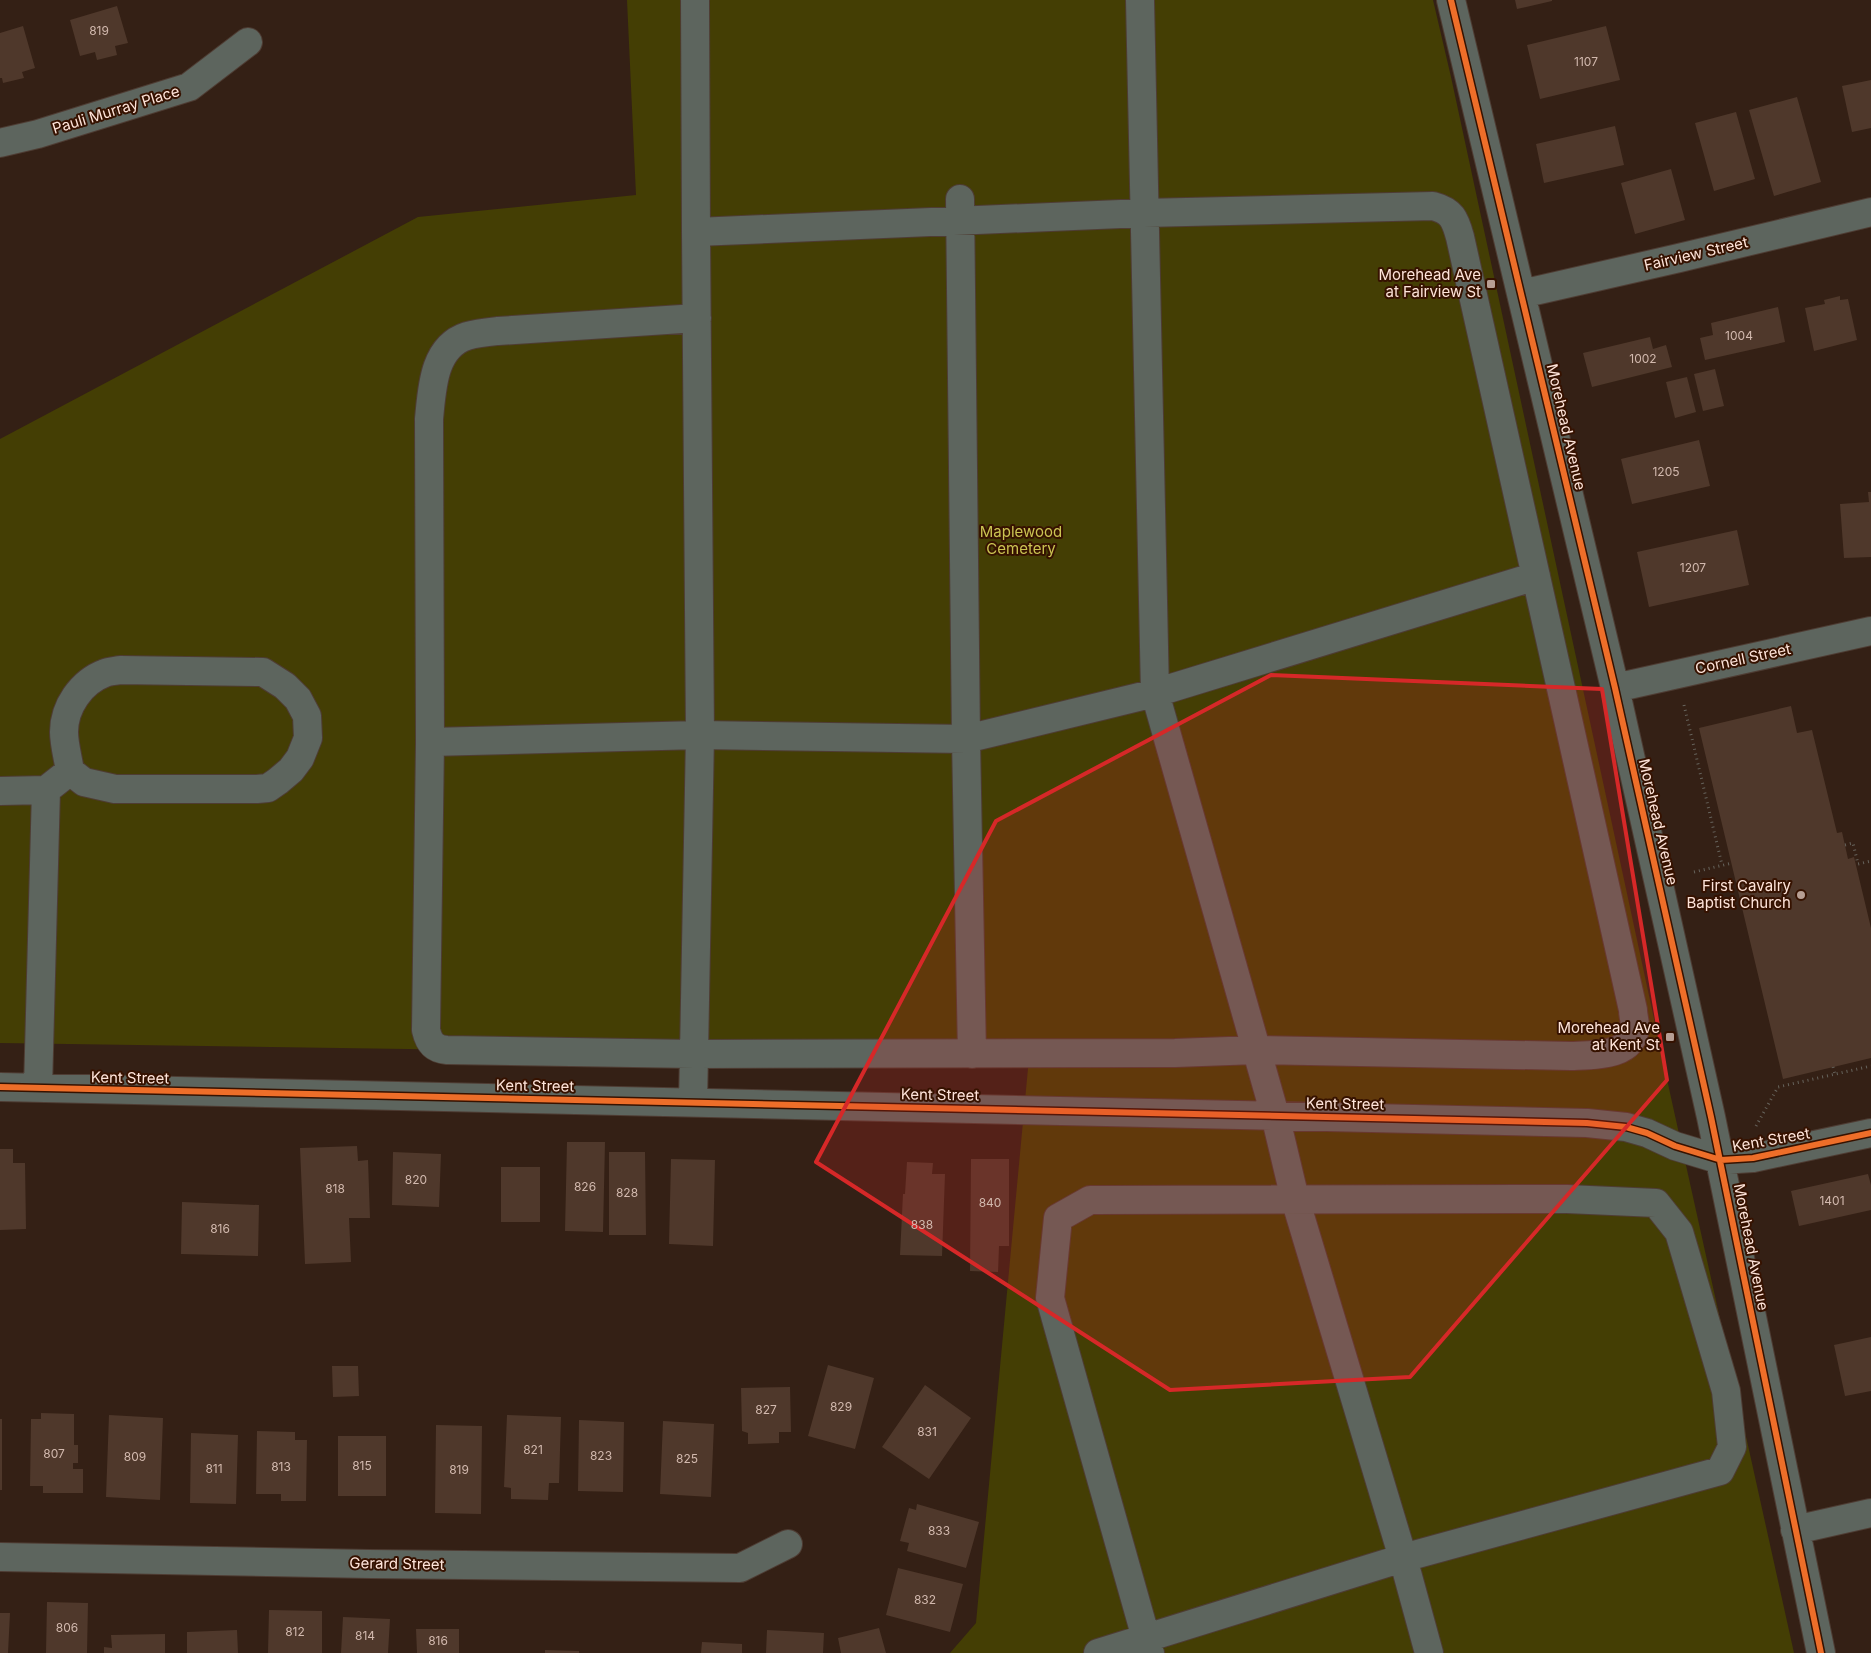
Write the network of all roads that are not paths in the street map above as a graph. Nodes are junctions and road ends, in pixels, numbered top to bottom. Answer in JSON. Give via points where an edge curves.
{"nodes":[{"id":1,"x":695,"y":0,"type":"edge"},
{"id":2,"x":1140,"y":0,"type":"edge"},
{"id":3,"x":1451,"y":0,"type":"edge"},
{"id":4,"x":248,"y":42,"type":"dead end"},
{"id":5,"x":0,"y":143,"type":"edge"},
{"id":6,"x":960,"y":209,"type":"junction"},
{"id":7,"x":1871,"y":212,"type":"edge"},
{"id":8,"x":1144,"y":213,"type":"junction"},
{"id":9,"x":696,"y":232,"type":"junction"},
{"id":10,"x":1521,"y":294,"type":"junction"},
{"id":11,"x":697,"y":318,"type":"junction"},
{"id":12,"x":1536,"y":576,"type":"junction"},
{"id":13,"x":1871,"y":631,"type":"edge"},
{"id":14,"x":1615,"y":688,"type":"junction"},
{"id":15,"x":1155,"y":693,"type":"junction"},
{"id":16,"x":700,"y":735,"type":"junction"},
{"id":17,"x":966,"y":739,"type":"junction"},
{"id":18,"x":430,"y":742,"type":"junction"},
{"id":19,"x":70,"y":771,"type":"junction"},
{"id":20,"x":46,"y":790,"type":"junction"},
{"id":21,"x":0,"y":791,"type":"edge"},
{"id":22,"x":1256,"y":1050,"type":"junction"},
{"id":23,"x":694,"y":1054,"type":"junction"},
{"id":24,"x":972,"y":1054,"type":"junction"},
{"id":25,"x":0,"y":1088,"type":"edge"},
{"id":26,"x":38,"y":1088,"type":"junction"},
{"id":27,"x":693,"y":1102,"type":"junction"},
{"id":28,"x":1275,"y":1115,"type":"junction"},
{"id":29,"x":1871,"y":1133,"type":"edge"},
{"id":30,"x":1721,"y":1160,"type":"junction"},
{"id":31,"x":1295,"y":1199,"type":"junction"},
{"id":32,"x":1871,"y":1513,"type":"edge"},
{"id":33,"x":1795,"y":1530,"type":"junction"},
{"id":34,"x":788,"y":1544,"type":"dead end"},
{"id":35,"x":0,"y":1557,"type":"edge"},
{"id":36,"x":1403,"y":1558,"type":"junction"},
{"id":37,"x":1148,"y":1646,"type":"edge"},
{"id":38,"x":1098,"y":1653,"type":"edge"},
{"id":39,"x":1429,"y":1653,"type":"edge"},
{"id":40,"x":1821,"y":1653,"type":"edge"}],
"edges":[{"from":1,"to":9,"type":"street"},
{"from":2,"to":8,"type":"street"},
{"from":3,"to":10,"type":"street","name":"Morehead Avenue"},
{"from":4,"to":5,"type":"street","name":"Pauli Murray Place","via":[[189,87]]},
{"from":6,"to":8,"type":"street"},
{"from":6,"to":9,"type":"street"},
{"from":6,"to":17,"type":"street"},
{"from":7,"to":10,"type":"street","name":"Fairview Street"},
{"from":8,"to":12,"type":"street","via":[[1433,206],[1445,209],[1455,219],[1460,237]]},
{"from":8,"to":15,"type":"street"},
{"from":9,"to":11,"type":"street"},
{"from":10,"to":14,"type":"street","name":"Morehead Avenue"},
{"from":11,"to":16,"type":"street"},
{"from":11,"to":18,"type":"street","via":[[498,331],[467,336],[449,345],[439,363],[432,387],[429,419]]},
{"from":12,"to":15,"type":"street"},
{"from":12,"to":22,"type":"street","via":[[1633,1010],[1635,1028],[1632,1036],[1626,1046],[1617,1051],[1571,1056]]},
{"from":13,"to":14,"type":"street","name":"Cornell Street"},
{"from":14,"to":30,"type":"street","name":"Morehead Avenue"},
{"from":15,"to":17,"type":"street"},
{"from":15,"to":22,"type":"street"},
{"from":16,"to":17,"type":"street"},
{"from":16,"to":18,"type":"street"},
{"from":16,"to":23,"type":"street"},
{"from":17,"to":24,"type":"street"},
{"from":18,"to":23,"type":"street","via":[[426,1030],[430,1042],[438,1049],[447,1050]]},
{"from":19,"to":19,"type":"street","via":[[64,731],[67,712],[77,693],[105,672],[262,672],[285,686],[308,716],[308,738],[300,758],[291,770],[268,788],[115,789],[84,782]]},
{"from":19,"to":20,"type":"street"},
{"from":20,"to":21,"type":"street"},
{"from":20,"to":26,"type":"street"},
{"from":22,"to":24,"type":"street"},
{"from":22,"to":28,"type":"street"},
{"from":23,"to":24,"type":"street"},
{"from":23,"to":27,"type":"street"},
{"from":25,"to":26,"type":"street","name":"Kent Street"},
{"from":26,"to":27,"type":"street","name":"Kent Street"},
{"from":27,"to":28,"type":"street","name":"Kent Street"},
{"from":28,"to":30,"type":"street","name":"Kent Street","via":[[1605,1124],[1633,1129]]},
{"from":28,"to":31,"type":"street"},
{"from":29,"to":30,"type":"street","name":"Kent Street","via":[[1753,1158]]},
{"from":30,"to":33,"type":"street","name":"Morehead Avenue"},
{"from":31,"to":36,"type":"street"},
{"from":31,"to":36,"type":"street","via":[[1568,1199],[1656,1203],[1679,1232],[1726,1391],[1732,1447],[1720,1471]]},
{"from":31,"to":37,"type":"street","via":[[1090,1200],[1058,1218],[1050,1298]]},
{"from":32,"to":33,"type":"street"},
{"from":33,"to":40,"type":"street","name":"Morehead Avenue"},
{"from":34,"to":35,"type":"street","name":"Gerard Street","via":[[740,1568]]},
{"from":36,"to":37,"type":"street"},
{"from":36,"to":39,"type":"street"},
{"from":37,"to":38,"type":"street"}]}
